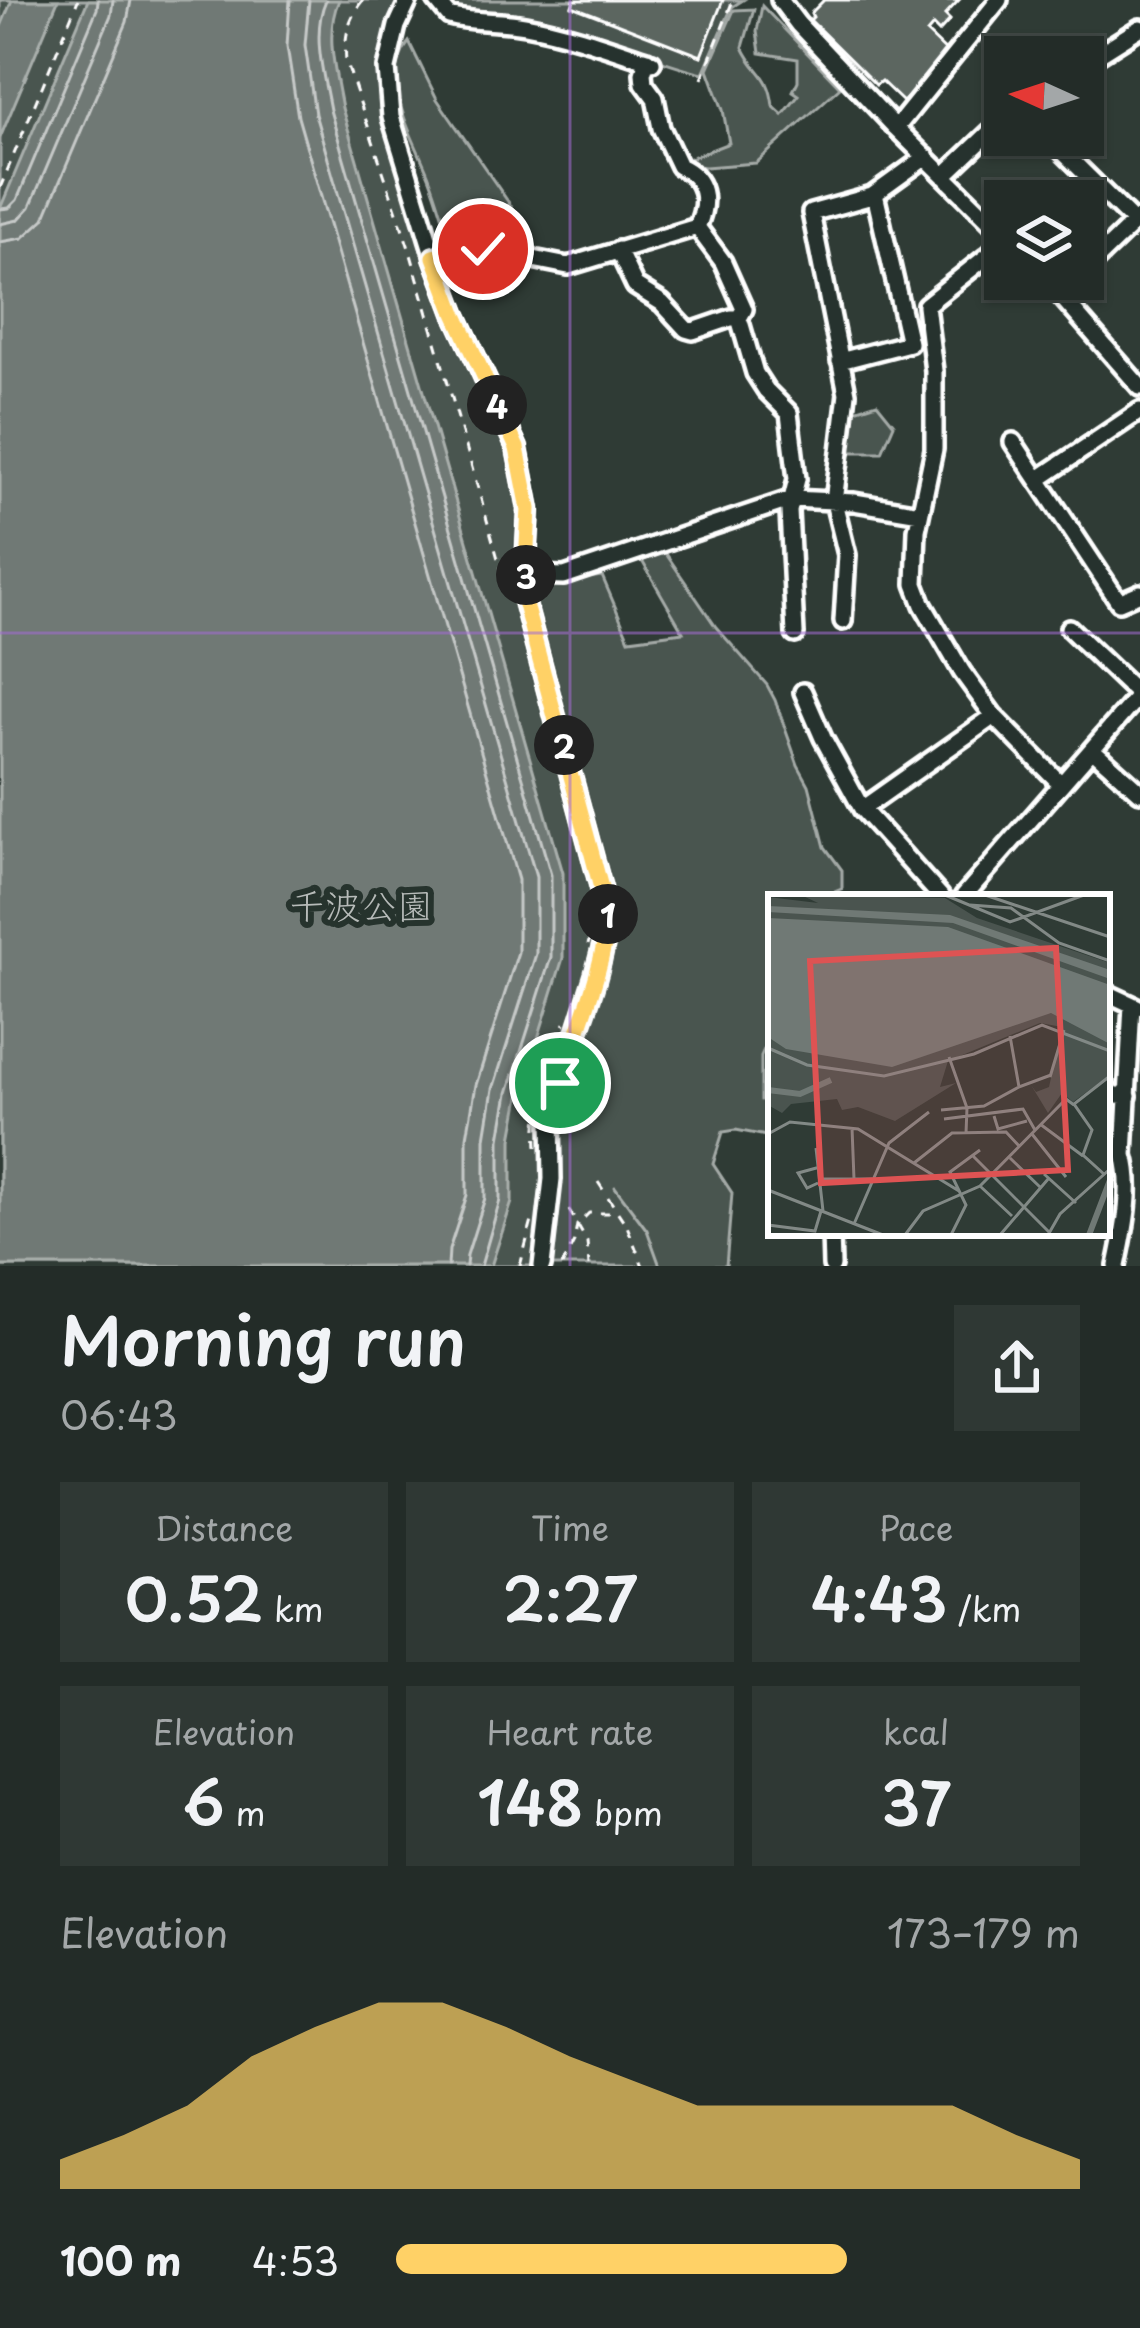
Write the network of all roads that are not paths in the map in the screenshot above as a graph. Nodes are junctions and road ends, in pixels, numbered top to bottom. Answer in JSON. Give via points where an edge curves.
{"nodes":[{"id":1,"x":409,"y":0,"type":"edge"},
{"id":2,"x":436,"y":0,"type":"edge"},
{"id":3,"x":780,"y":0,"type":"edge"},
{"id":4,"x":999,"y":0,"type":"edge"},
{"id":5,"x":1140,"y":28,"type":"edge"},
{"id":6,"x":1104,"y":51,"type":"edge"},
{"id":7,"x":896,"y":128,"type":"junction"},
{"id":8,"x":984,"y":138,"type":"edge"},
{"id":9,"x":1069,"y":156,"type":"edge"},
{"id":10,"x":926,"y":157,"type":"junction"},
{"id":11,"x":945,"y":175,"type":"junction"},
{"id":12,"x":875,"y":194,"type":"junction"},
{"id":13,"x":984,"y":217,"type":"edge"},
{"id":14,"x":1137,"y":219,"type":"edge"},
{"id":15,"x":697,"y":227,"type":"junction"},
{"id":16,"x":618,"y":250,"type":"junction"},
{"id":17,"x":1104,"y":251,"type":"edge"},
{"id":18,"x":434,"y":257,"type":"junction"},
{"id":19,"x":984,"y":257,"type":"edge"},
{"id":20,"x":1065,"y":300,"type":"edge"},
{"id":21,"x":739,"y":318,"type":"junction"},
{"id":22,"x":840,"y":361,"type":"junction"},
{"id":23,"x":1140,"y":387,"type":"edge"},
{"id":24,"x":1140,"y":410,"type":"edge"},
{"id":25,"x":1013,"y":442,"type":"dead end"},
{"id":26,"x":1039,"y":479,"type":"junction"},
{"id":27,"x":792,"y":499,"type":"junction"},
{"id":28,"x":834,"y":502,"type":"junction"},
{"id":29,"x":920,"y":513,"type":"junction"},
{"id":30,"x":526,"y":575,"type":"junction"},
{"id":31,"x":1140,"y":593,"type":"edge"},
{"id":32,"x":842,"y":621,"type":"dead end"},
{"id":33,"x":1070,"y":628,"type":"dead end"},
{"id":34,"x":795,"y":634,"type":"dead end"},
{"id":35,"x":803,"y":692,"type":"dead end"},
{"id":36,"x":1139,"y":695,"type":"edge"},
{"id":37,"x":994,"y":716,"type":"junction"},
{"id":38,"x":1093,"y":751,"type":"junction"},
{"id":39,"x":1060,"y":783,"type":"junction"},
{"id":40,"x":1140,"y":792,"type":"edge"},
{"id":41,"x":862,"y":809,"type":"junction"},
{"id":42,"x":938,"y":894,"type":"edge"},
{"id":43,"x":966,"y":894,"type":"edge"},
{"id":44,"x":1136,"y":1007,"type":"edge"},
{"id":45,"x":1110,"y":1094,"type":"edge"},
{"id":46,"x":1127,"y":1096,"type":"junction"},
{"id":47,"x":542,"y":1266,"type":"edge"},
{"id":48,"x":1118,"y":1266,"type":"edge"}],
"edges":[{"from":1,"to":18,"type":"street","via":[[391,48],[387,92]]},
{"from":2,"to":15,"type":"street","via":[[449,16],[584,37],[652,62],[644,82],[661,128],[705,196]]},
{"from":3,"to":7,"type":"street"},
{"from":4,"to":7,"type":"street"},
{"from":5,"to":6,"type":"street"},
{"from":7,"to":10,"type":"street"},
{"from":8,"to":11,"type":"street"},
{"from":9,"to":14,"type":"street"},
{"from":10,"to":11,"type":"street"},
{"from":10,"to":12,"type":"street"},
{"from":11,"to":13,"type":"street"},
{"from":12,"to":22,"type":"street","via":[[811,213]]},
{"from":12,"to":22,"type":"street","via":[[909,343]]},
{"from":14,"to":17,"type":"street"},
{"from":15,"to":16,"type":"street"},
{"from":15,"to":21,"type":"street","via":[[723,262],[744,309]]},
{"from":16,"to":18,"type":"street","via":[[568,266],[483,249]]},
{"from":16,"to":21,"type":"street","via":[[635,286],[686,329]]},
{"from":18,"to":30,"type":"street","via":[[517,448],[529,509]]},
{"from":19,"to":29,"type":"street","via":[[926,305],[934,449]]},
{"from":20,"to":23,"type":"street"},
{"from":21,"to":27,"type":"street","via":[[755,373],[789,413]]},
{"from":22,"to":28,"type":"street","via":[[847,393]]},
{"from":24,"to":26,"type":"street"},
{"from":25,"to":26,"type":"street"},
{"from":26,"to":31,"type":"street","via":[[1119,602]]},
{"from":27,"to":28,"type":"street"},
{"from":27,"to":30,"type":"street","via":[[564,575]]},
{"from":27,"to":34,"type":"street"},
{"from":28,"to":29,"type":"street"},
{"from":28,"to":32,"type":"street","via":[[847,555]]},
{"from":29,"to":37,"type":"street","via":[[915,584]]},
{"from":30,"to":47,"type":"street","via":[[524,601],[608,914],[551,1115]]},
{"from":33,"to":36,"type":"street"},
{"from":35,"to":41,"type":"street"},
{"from":36,"to":38,"type":"street"},
{"from":37,"to":39,"type":"street"},
{"from":37,"to":41,"type":"street"},
{"from":38,"to":39,"type":"street"},
{"from":38,"to":40,"type":"street"},
{"from":39,"to":43,"type":"street"},
{"from":41,"to":42,"type":"street"},
{"from":44,"to":46,"type":"street"},
{"from":45,"to":46,"type":"street"},
{"from":46,"to":48,"type":"street"}]}
